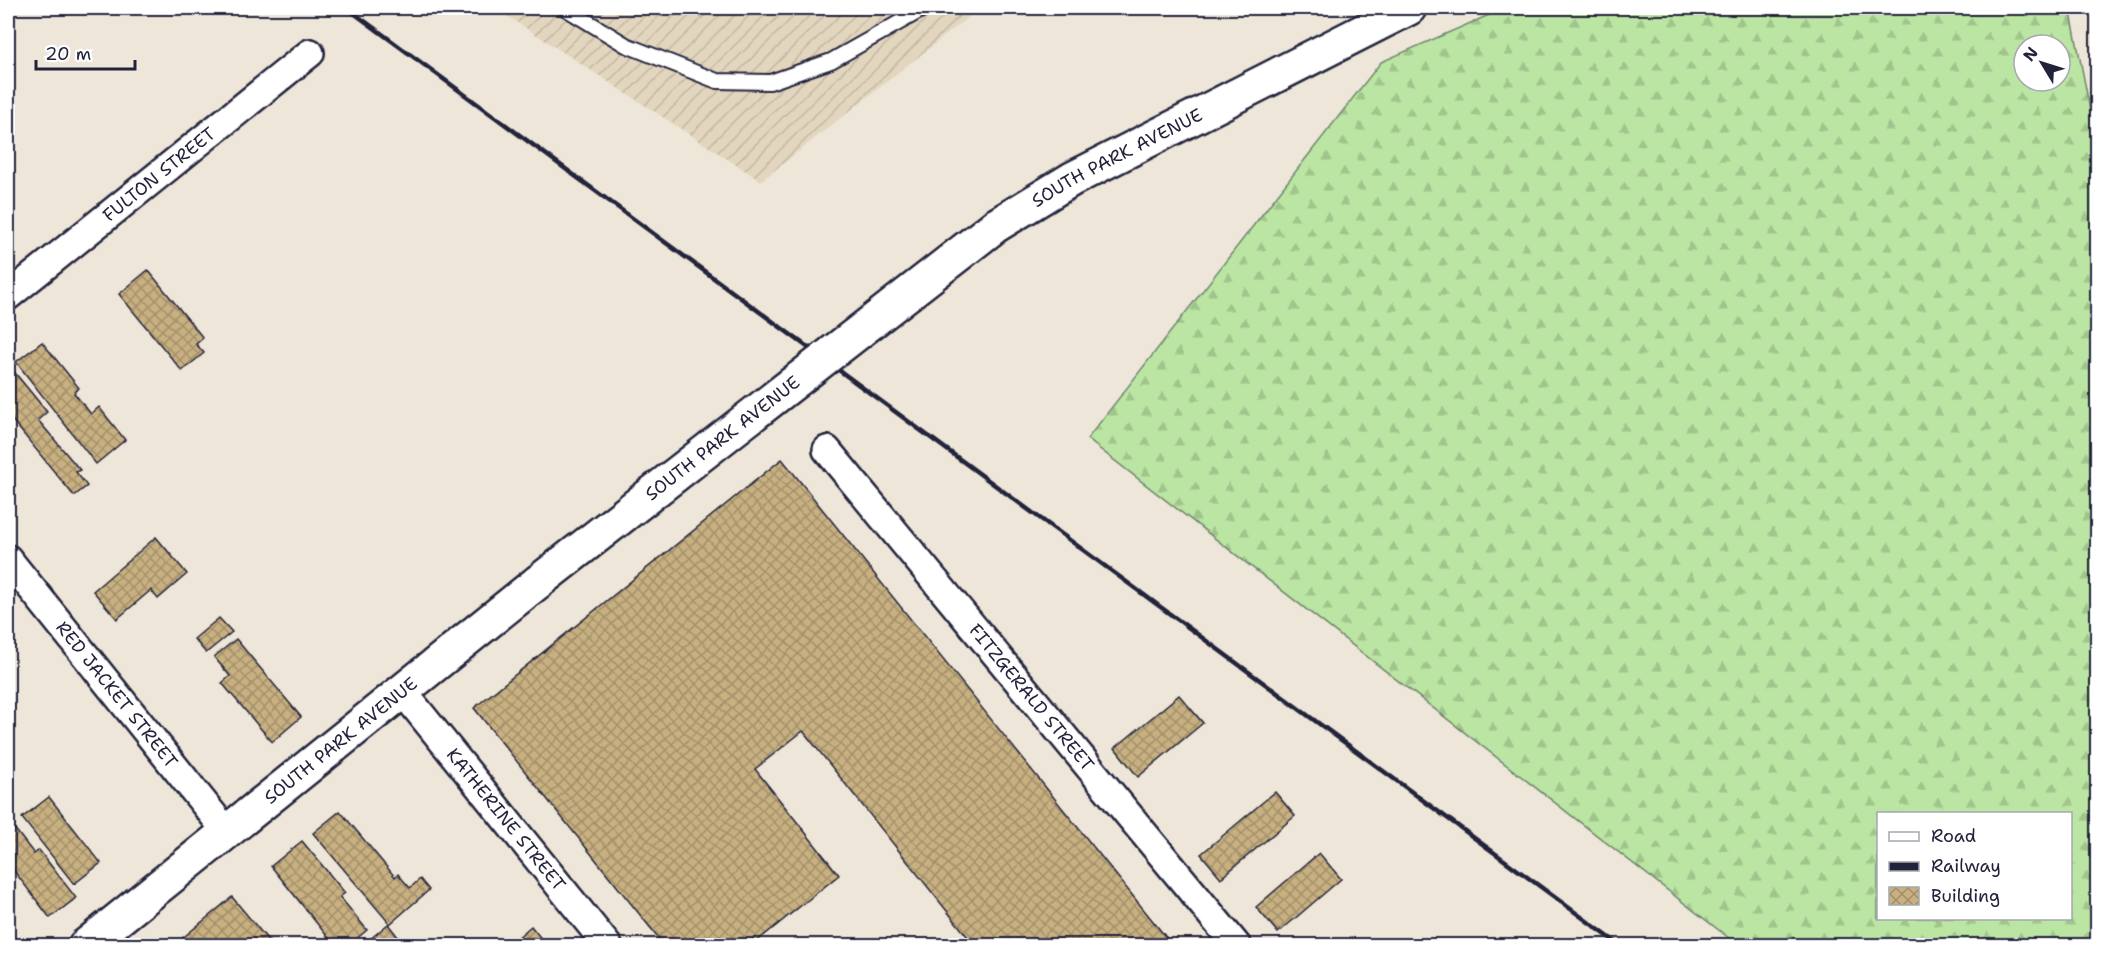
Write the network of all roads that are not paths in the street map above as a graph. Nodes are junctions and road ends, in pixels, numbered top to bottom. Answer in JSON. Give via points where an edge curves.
{"nodes":[{"id":1,"x":565,"y":8,"type":"edge"},
{"id":2,"x":925,"y":8,"type":"edge"},
{"id":3,"x":1409,"y":8,"type":"edge"},
{"id":4,"x":310,"y":53,"type":"dead end"},
{"id":5,"x":8,"y":296,"type":"edge"},
{"id":6,"x":827,"y":450,"type":"dead end"},
{"id":7,"x":8,"y":559,"type":"edge"},
{"id":8,"x":403,"y":692,"type":"junction"},
{"id":9,"x":227,"y":832,"type":"junction"},
{"id":10,"x":85,"y":945,"type":"edge"},
{"id":11,"x":608,"y":945,"type":"edge"},
{"id":12,"x":1237,"y":945,"type":"edge"}],
"edges":[{"from":1,"to":2,"type":"lane","via":[[626,45],[717,81],[770,82],[831,61]]},
{"from":3,"to":8,"type":"street","name":"SOUTH PARK AVENUE","bridge":true,"via":[[1072,179],[995,226]]},
{"from":4,"to":5,"type":"street","name":"FULTON STREET"},
{"from":6,"to":12,"type":"street","name":"FITZGERALD STREET"},
{"from":7,"to":9,"type":"street","name":"RED JACKET STREET"},
{"from":8,"to":9,"type":"street","name":"SOUTH PARK AVENUE"},
{"from":8,"to":11,"type":"street","name":"KATHERINE STREET"},
{"from":9,"to":10,"type":"street","name":"SOUTH PARK AVENUE"}]}
